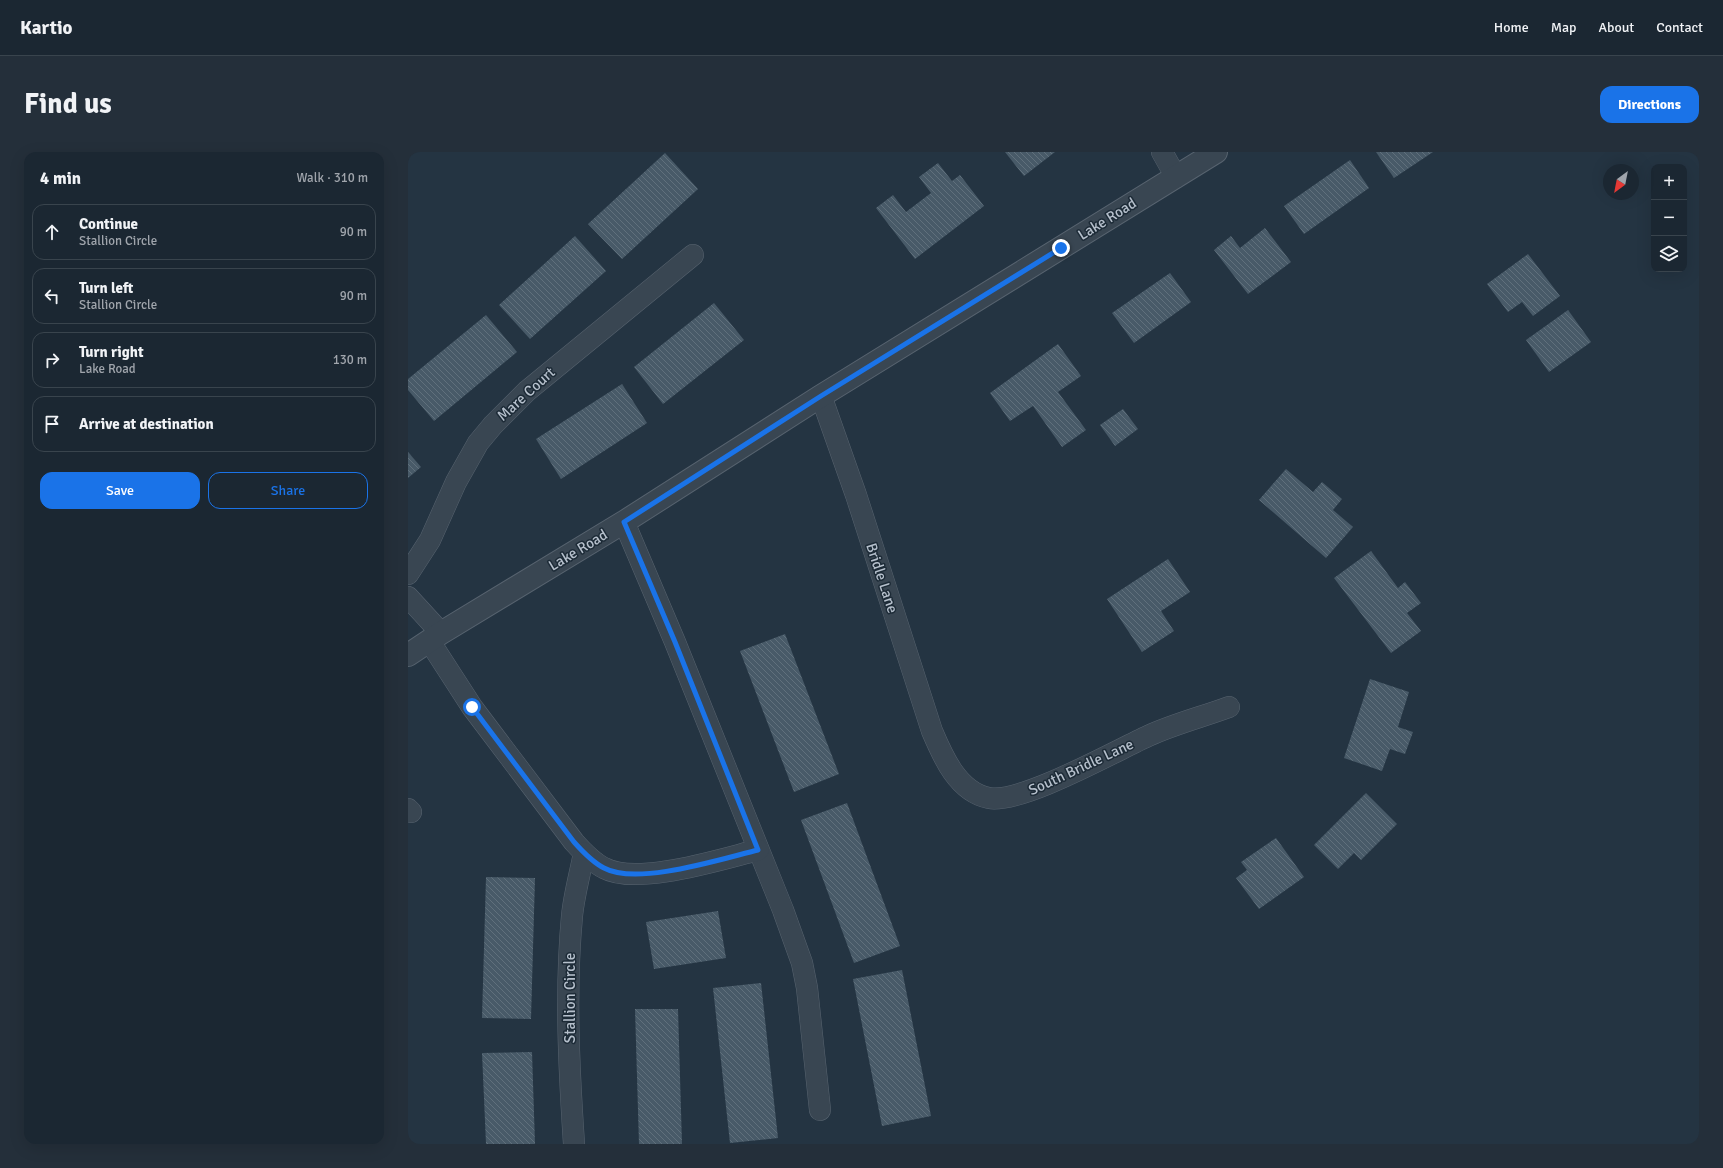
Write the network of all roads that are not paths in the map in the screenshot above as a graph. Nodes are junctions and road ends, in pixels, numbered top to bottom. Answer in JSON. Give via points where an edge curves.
{"nodes":[{"id":1,"x":1162,"y":152,"type":"edge"},
{"id":2,"x":1216,"y":152,"type":"edge"},
{"id":3,"x":1176,"y":176,"type":"junction"},
{"id":4,"x":693,"y":255,"type":"dead end"},
{"id":5,"x":821,"y":396,"type":"junction"},
{"id":6,"x":624,"y":522,"type":"junction"},
{"id":7,"x":408,"y":574,"type":"edge"},
{"id":8,"x":408,"y":597,"type":"edge"},
{"id":9,"x":435,"y":637,"type":"junction"},
{"id":10,"x":408,"y":655,"type":"edge"},
{"id":11,"x":1229,"y":707,"type":"dead end"},
{"id":12,"x":944,"y":758,"type":"joint"},
{"id":13,"x":758,"y":850,"type":"junction"},
{"id":14,"x":584,"y":853,"type":"junction"},
{"id":15,"x":820,"y":1110,"type":"dead end"},
{"id":16,"x":574,"y":1144,"type":"edge"}],
"edges":[{"from":1,"to":3,"type":"street"},
{"from":2,"to":3,"type":"street","name":"Lake Road"},
{"from":3,"to":5,"type":"street","name":"Lake Road"},
{"from":4,"to":7,"type":"street","name":"Mare Court","via":[[527,391],[493,425],[478,443],[456,482],[430,540]]},
{"from":5,"to":6,"type":"street","name":"Lake Road"},
{"from":5,"to":12,"type":"street","name":"Bridle Lane","via":[[932,731]]},
{"from":6,"to":9,"type":"street","name":"Lake Road"},
{"from":6,"to":13,"type":"street"},
{"from":8,"to":9,"type":"street"},
{"from":9,"to":10,"type":"street","name":"Lake Road"},
{"from":9,"to":14,"type":"street","via":[[472,707]]},
{"from":11,"to":12,"type":"street","name":"South Bridle Lane","via":[[1150,735],[1032,791],[1010,798],[989,798],[970,789],[954,774]]},
{"from":13,"to":14,"type":"street","via":[[683,868],[642,874],[623,874],[604,868]]},
{"from":13,"to":15,"type":"street","via":[[802,963]]},
{"from":14,"to":16,"type":"street","name":"Stallion Circle","via":[[572,914],[569,957],[570,1078]]}]}
